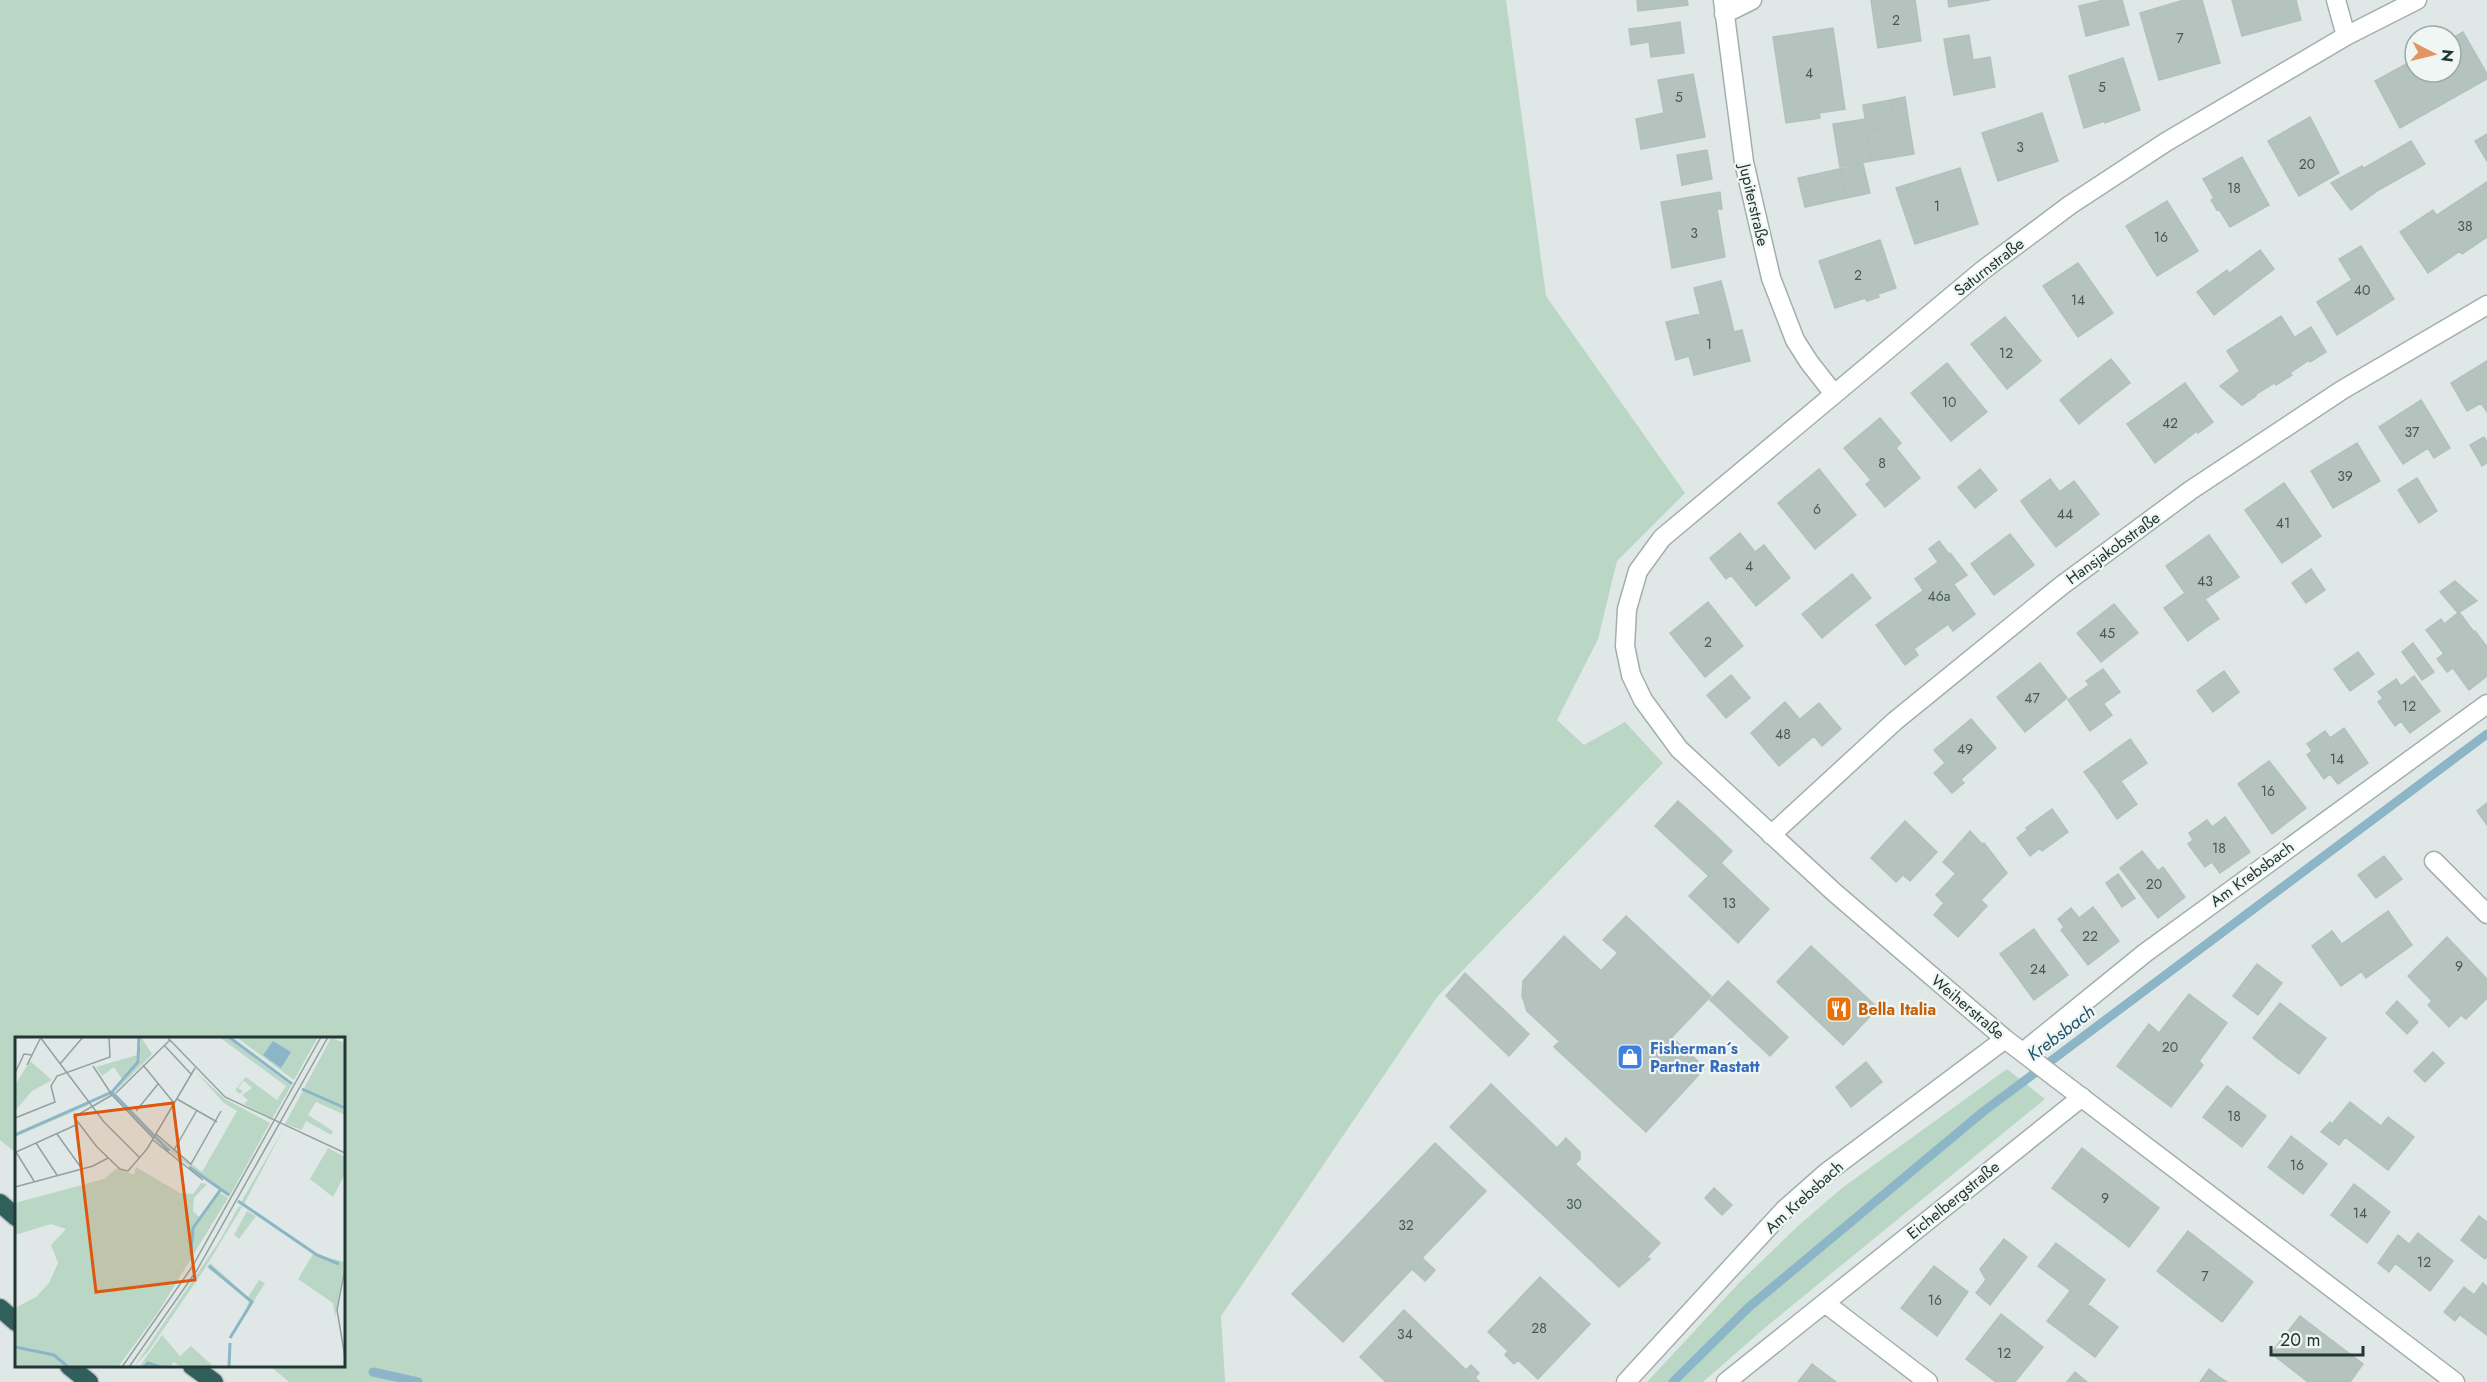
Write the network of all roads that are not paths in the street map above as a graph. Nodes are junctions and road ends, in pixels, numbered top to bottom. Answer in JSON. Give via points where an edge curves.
{"nodes":[{"id":1,"x":1752,"y":0,"type":"edge"},
{"id":2,"x":2336,"y":0,"type":"edge"},
{"id":3,"x":2417,"y":0,"type":"edge"},
{"id":4,"x":1724,"y":7,"type":"edge"},
{"id":5,"x":2346,"y":36,"type":"junction"},
{"id":6,"x":2487,"y":305,"type":"edge"},
{"id":7,"x":1834,"y":394,"type":"junction"},
{"id":8,"x":1627,"y":609,"type":"joint"},
{"id":9,"x":2487,"y":704,"type":"edge"},
{"id":10,"x":1771,"y":835,"type":"junction"},
{"id":11,"x":2434,"y":861,"type":"dead end"},
{"id":12,"x":2487,"y":914,"type":"edge"},
{"id":13,"x":2006,"y":1039,"type":"junction"},
{"id":14,"x":2027,"y":1055,"type":"junction"},
{"id":15,"x":2082,"y":1097,"type":"junction"},
{"id":16,"x":0,"y":1203,"type":"edge"},
{"id":17,"x":15,"y":1216,"type":"edge"},
{"id":18,"x":1825,"y":1303,"type":"junction"},
{"id":19,"x":0,"y":1308,"type":"edge"},
{"id":20,"x":15,"y":1321,"type":"edge"},
{"id":21,"x":71,"y":1367,"type":"edge"},
{"id":22,"x":195,"y":1367,"type":"edge"},
{"id":23,"x":89,"y":1382,"type":"edge"},
{"id":24,"x":214,"y":1382,"type":"edge"},
{"id":25,"x":1626,"y":1382,"type":"edge"},
{"id":26,"x":1726,"y":1382,"type":"edge"},
{"id":27,"x":1928,"y":1382,"type":"edge"},
{"id":28,"x":2455,"y":1382,"type":"edge"}],
"edges":[{"from":1,"to":4,"type":"street"},
{"from":2,"to":5,"type":"street"},
{"from":3,"to":5,"type":"street","name":"Saturnstraße"},
{"from":4,"to":7,"type":"street","name":"Jupiterstraße","via":[[1744,162],[1771,278],[1795,340]]},
{"from":5,"to":7,"type":"street","name":"Saturnstraße","via":[[2157,147],[2070,205],[1983,270]]},
{"from":6,"to":10,"type":"street","name":"Hansjakobstraße","via":[[2342,390],[2191,490],[2061,586],[1895,721]]},
{"from":7,"to":8,"type":"street","name":"Saturnstraße","via":[[1662,538],[1638,571]]},
{"from":8,"to":10,"type":"street","name":"Weiherstraße","via":[[1625,646],[1631,675],[1643,700],[1679,749]]},
{"from":9,"to":14,"type":"street","name":"Am Krebsbach","via":[[2145,953]]},
{"from":10,"to":13,"type":"street","name":"Weiherstraße"},
{"from":11,"to":12,"type":"street"},
{"from":13,"to":14,"type":"street","name":"Weiherstraße"},
{"from":13,"to":25,"type":"street","name":"Am Krebsbach","via":[[1826,1173],[1784,1210]]},
{"from":14,"to":15,"type":"street","name":"Weiherstraße"},
{"from":15,"to":18,"type":"street","name":"Eichelbergstraße"},
{"from":15,"to":28,"type":"street","name":"Weiherstraße"},
{"from":16,"to":17,"type":"highway"},
{"from":18,"to":26,"type":"street","name":"Eichelbergstraße"},
{"from":18,"to":27,"type":"street"},
{"from":19,"to":20,"type":"highway"},
{"from":21,"to":23,"type":"highway"},
{"from":22,"to":24,"type":"highway"}]}
